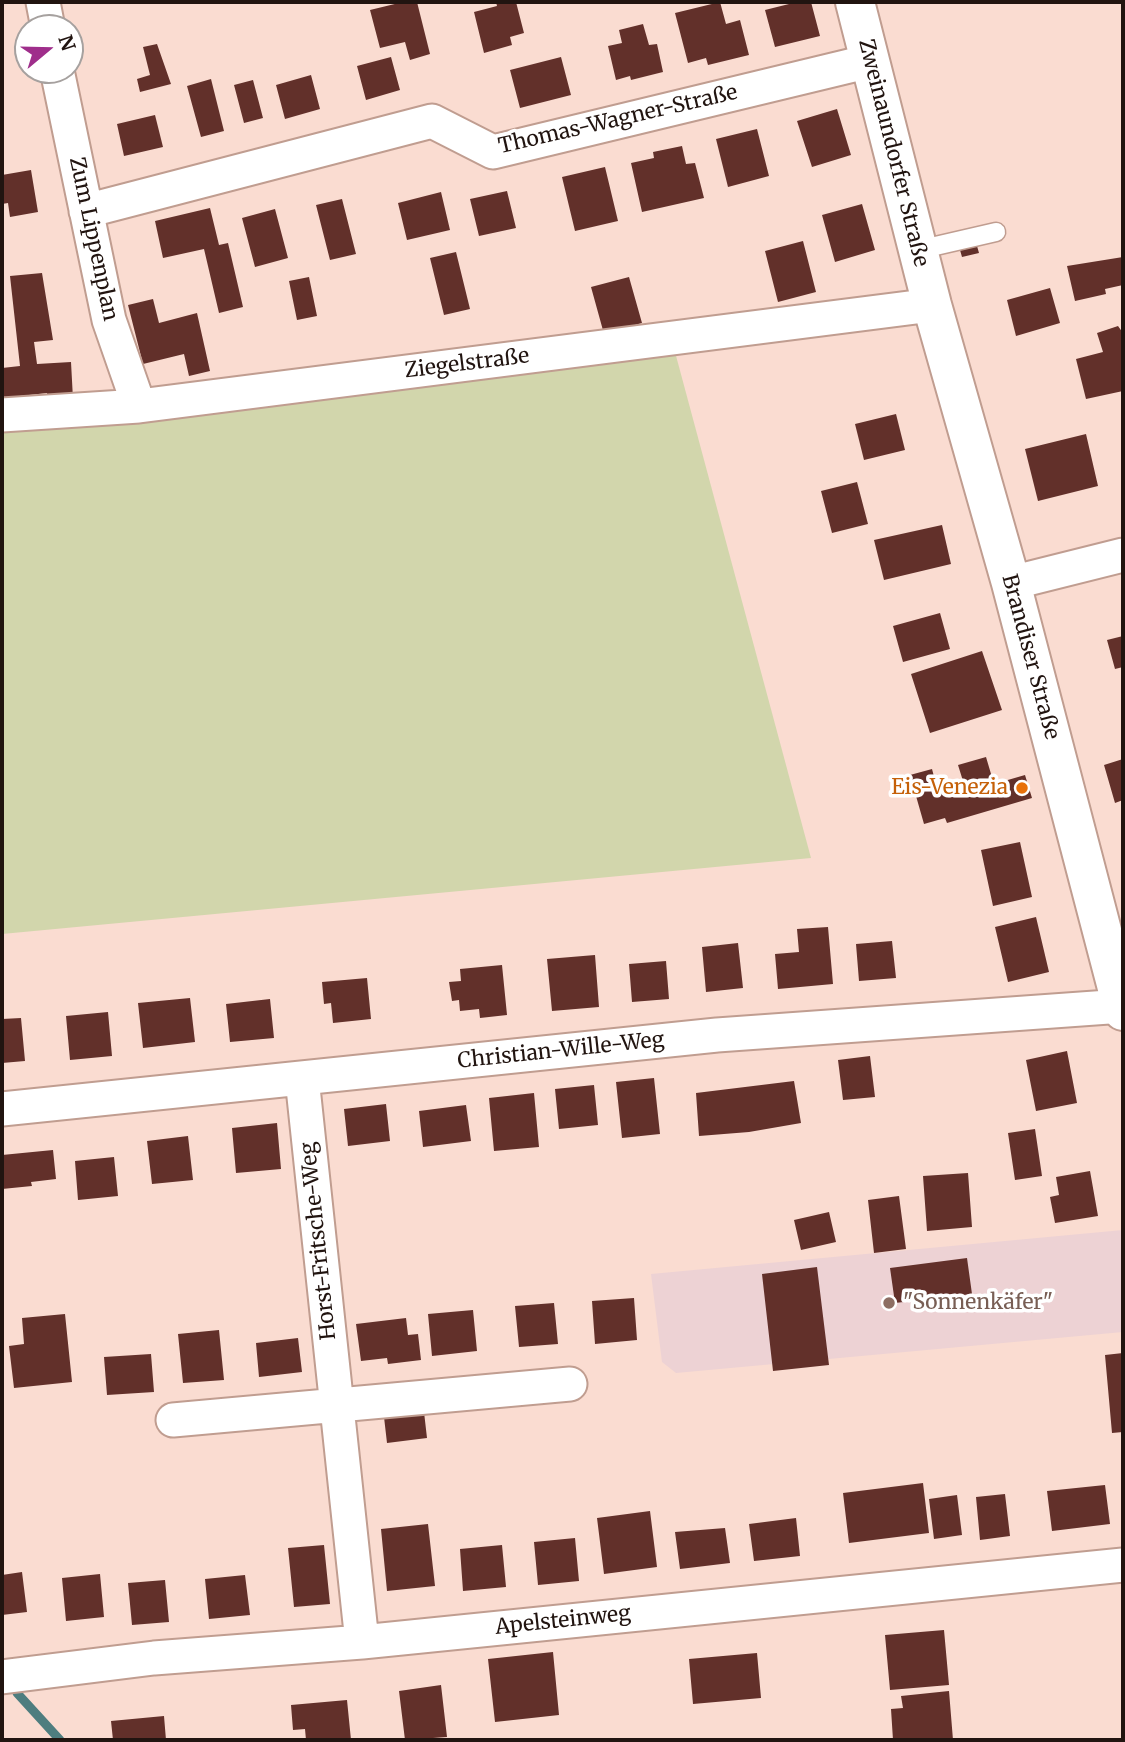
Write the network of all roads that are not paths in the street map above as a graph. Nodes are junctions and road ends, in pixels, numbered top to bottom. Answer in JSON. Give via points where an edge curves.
{"nodes":[{"id":1,"x":855,"y":2,"type":"edge"},
{"id":2,"x":870,"y":61,"type":"junction"},
{"id":3,"x":60,"y":84,"type":"edge"},
{"id":4,"x":86,"y":211,"type":"junction"},
{"id":5,"x":996,"y":232,"type":"dead end"},
{"id":6,"x":918,"y":250,"type":"junction"},
{"id":7,"x":932,"y":305,"type":"junction"},
{"id":8,"x":139,"y":406,"type":"junction"},
{"id":9,"x":2,"y":415,"type":"edge"},
{"id":10,"x":1123,"y":555,"type":"edge"},
{"id":11,"x":1011,"y":583,"type":"junction"},
{"id":12,"x":1123,"y":1008,"type":"edge"},
{"id":13,"x":302,"y":1078,"type":"junction"},
{"id":14,"x":2,"y":1109,"type":"edge"},
{"id":15,"x":569,"y":1384,"type":"dead end"},
{"id":16,"x":336,"y":1403,"type":"junction"},
{"id":17,"x":173,"y":1420,"type":"dead end"},
{"id":18,"x":1123,"y":1565,"type":"edge"},
{"id":19,"x":362,"y":1642,"type":"junction"},
{"id":20,"x":2,"y":1677,"type":"edge"}],
"edges":[{"from":1,"to":2,"type":"street","name":"Zweinaundorfer Straße"},
{"from":2,"to":4,"type":"street","name":"Thomas-Wagner-Straße","via":[[493,152],[432,121]]},
{"from":2,"to":6,"type":"street","name":"Zweinaundorfer Straße"},
{"from":3,"to":4,"type":"street","name":"Zum Lippenplan"},
{"from":4,"to":8,"type":"street","name":"Zum Lippenplan","via":[[109,320]]},
{"from":5,"to":6,"type":"lane"},
{"from":6,"to":7,"type":"street","name":"Zweinaundorfer Straße"},
{"from":7,"to":8,"type":"street","name":"Ziegelstraße"},
{"from":7,"to":11,"type":"street","name":"Brandiser Straße"},
{"from":8,"to":9,"type":"street","name":"Ziegelstraße"},
{"from":10,"to":11,"type":"street"},
{"from":11,"to":12,"type":"street","name":"Brandiser Straße"},
{"from":12,"to":13,"type":"street","name":"Christian-Wille-Weg","via":[[717,1035]]},
{"from":13,"to":14,"type":"street","name":"Christian-Wille-Weg"},
{"from":13,"to":16,"type":"street","name":"Horst-Fritsche-Weg"},
{"from":15,"to":16,"type":"street"},
{"from":16,"to":17,"type":"street"},
{"from":16,"to":19,"type":"street","name":"Horst-Fritsche-Weg"},
{"from":18,"to":19,"type":"street","name":"Apelsteinweg"},
{"from":19,"to":20,"type":"street","name":"Apelsteinweg","via":[[154,1658]]}]}
